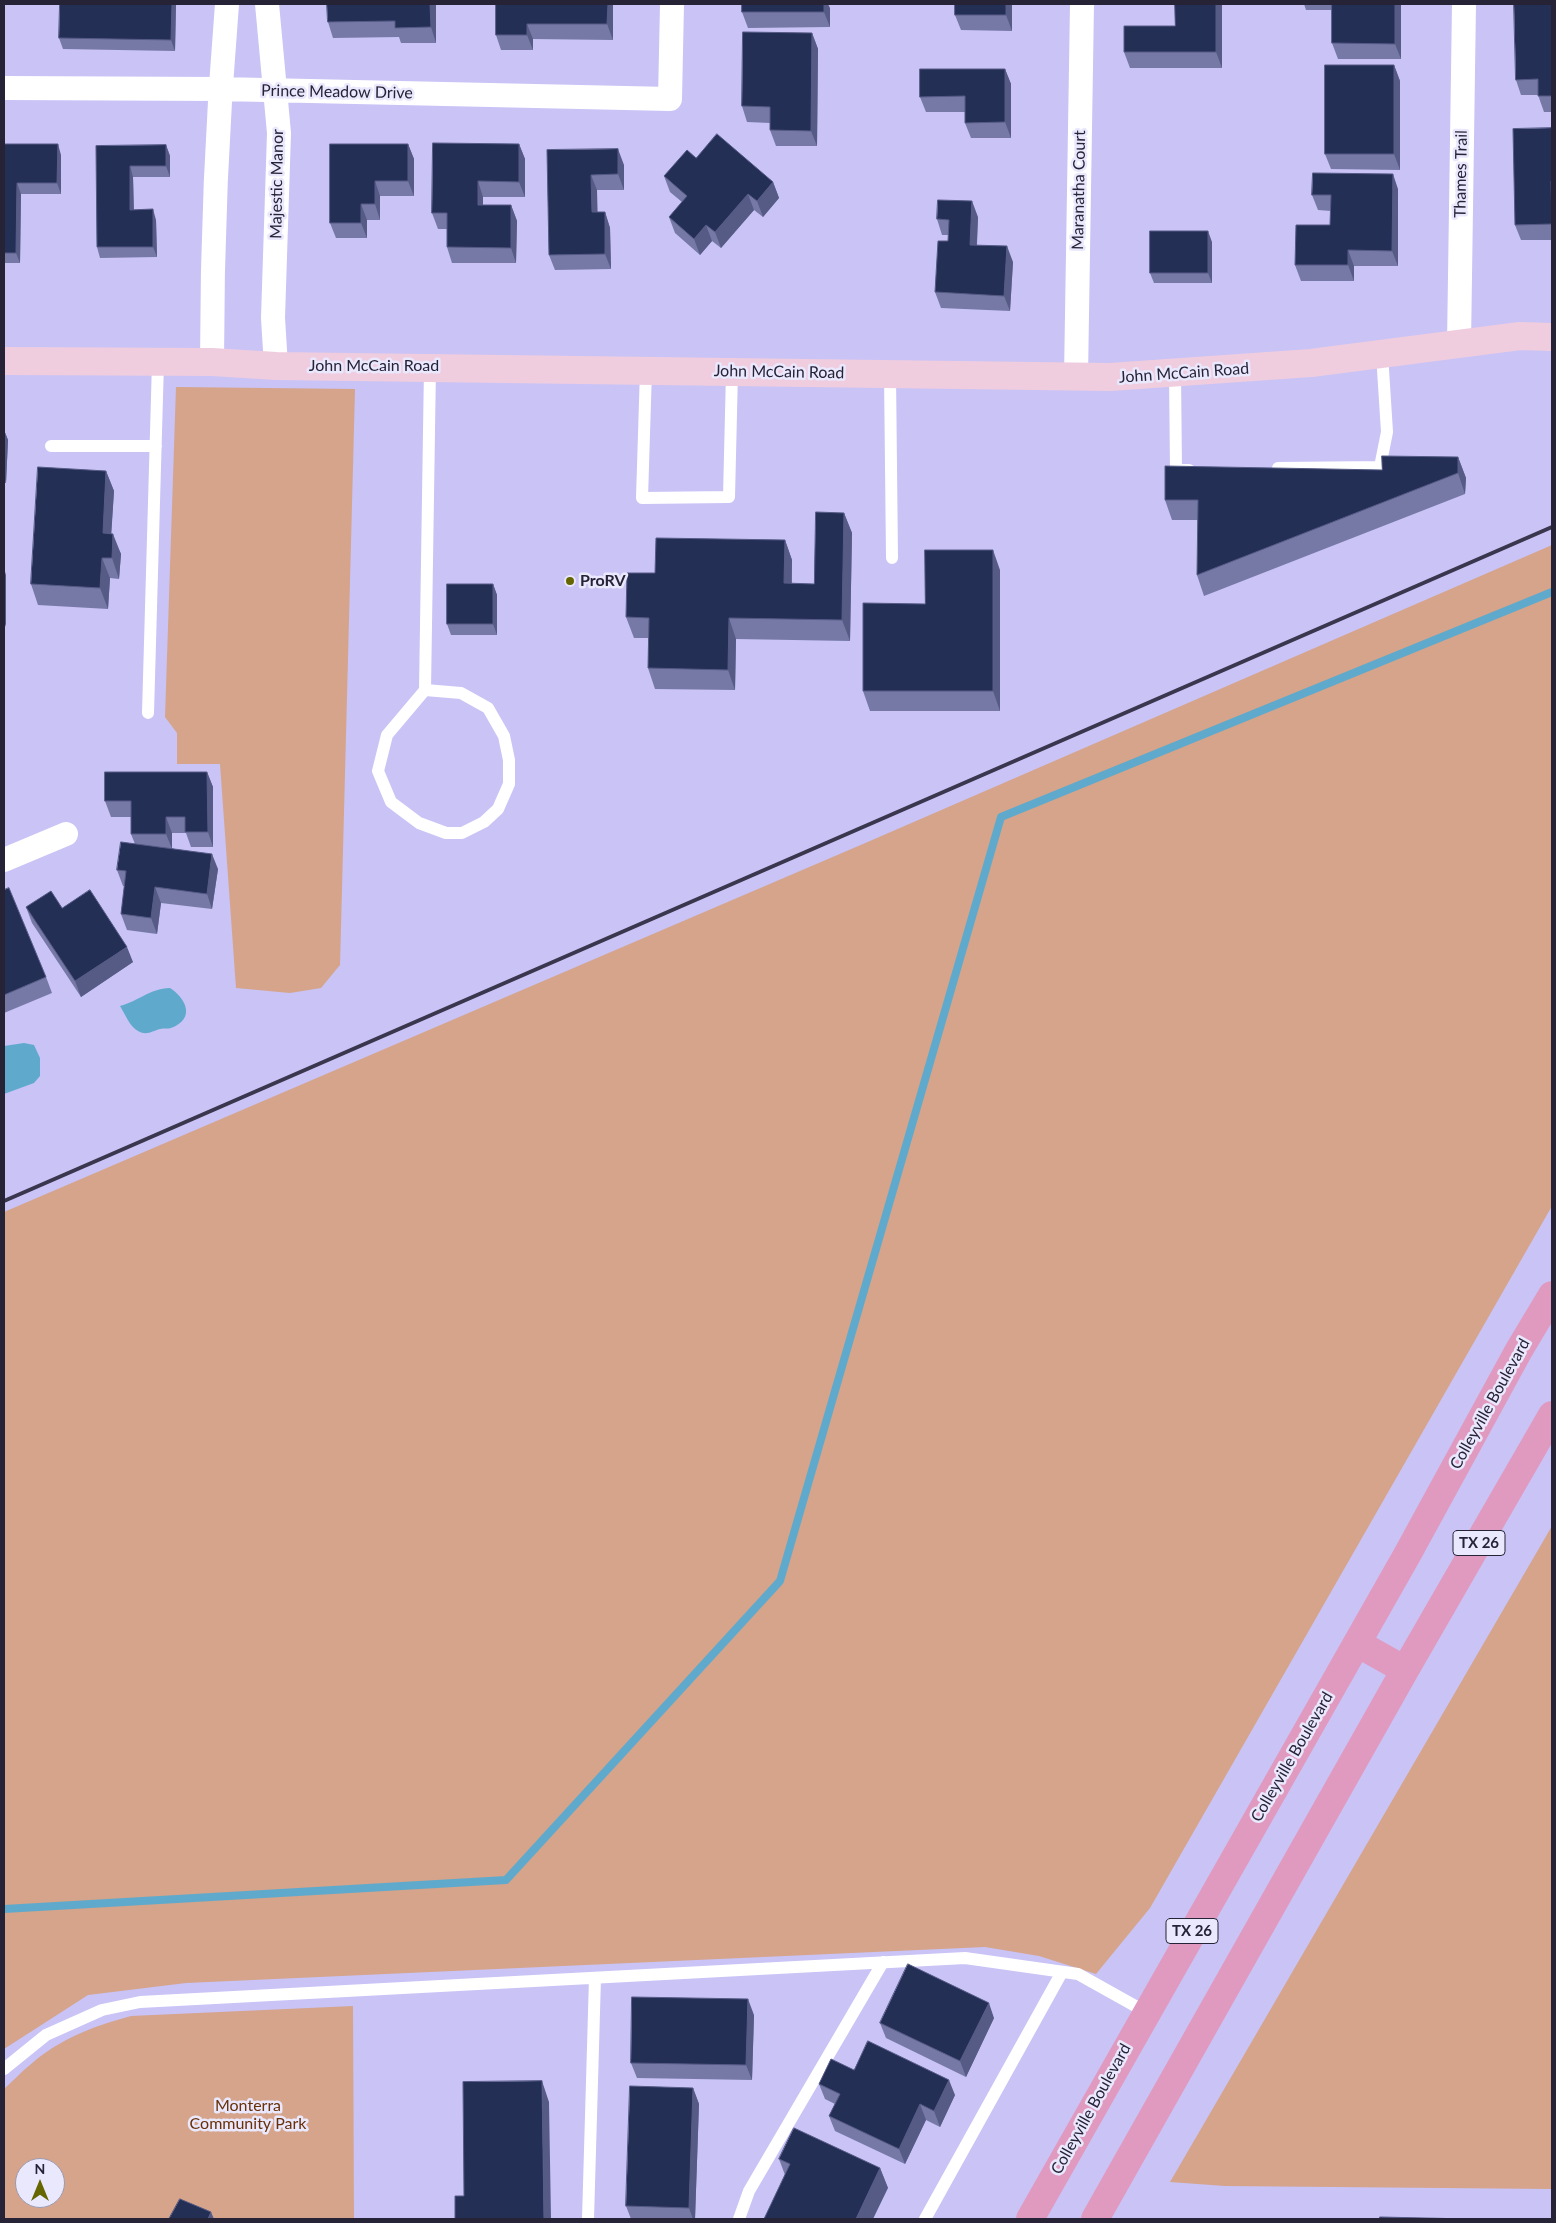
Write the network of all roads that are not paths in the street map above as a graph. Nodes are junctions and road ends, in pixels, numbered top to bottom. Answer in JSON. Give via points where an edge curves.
{"nodes":[{"id":1,"x":227,"y":4,"type":"edge"},
{"id":2,"x":267,"y":4,"type":"edge"},
{"id":3,"x":672,"y":4,"type":"edge"},
{"id":4,"x":1082,"y":4,"type":"edge"},
{"id":5,"x":1464,"y":4,"type":"edge"},
{"id":6,"x":4,"y":88,"type":"edge"},
{"id":7,"x":220,"y":89,"type":"junction"},
{"id":8,"x":277,"y":91,"type":"junction"},
{"id":9,"x":1552,"y":337,"type":"edge"},
{"id":10,"x":1459,"y":344,"type":"junction"},
{"id":11,"x":1382,"y":354,"type":"junction"},
{"id":12,"x":4,"y":361,"type":"edge"},
{"id":13,"x":158,"y":362,"type":"junction"},
{"id":14,"x":212,"y":362,"type":"junction"},
{"id":15,"x":276,"y":366,"type":"junction"},
{"id":16,"x":430,"y":367,"type":"junction"},
{"id":17,"x":646,"y":370,"type":"junction"},
{"id":18,"x":732,"y":372,"type":"junction"},
{"id":19,"x":1175,"y":373,"type":"junction"},
{"id":20,"x":890,"y":374,"type":"junction"},
{"id":21,"x":1076,"y":377,"type":"junction"},
{"id":22,"x":51,"y":446,"type":"dead end"},
{"id":23,"x":156,"y":446,"type":"junction"},
{"id":24,"x":1263,"y":469,"type":"edge"},
{"id":25,"x":1205,"y":470,"type":"edge"},
{"id":26,"x":892,"y":558,"type":"dead end"},
{"id":27,"x":426,"y":690,"type":"junction"},
{"id":28,"x":148,"y":713,"type":"dead end"},
{"id":29,"x":66,"y":834,"type":"dead end"},
{"id":30,"x":4,"y":860,"type":"edge"},
{"id":31,"x":1552,"y":1295,"type":"edge"},
{"id":32,"x":1552,"y":1415,"type":"edge"},
{"id":33,"x":1357,"y":1643,"type":"junction"},
{"id":34,"x":1405,"y":1670,"type":"junction"},
{"id":35,"x":883,"y":1962,"type":"junction"},
{"id":36,"x":1062,"y":1972,"type":"junction"},
{"id":37,"x":594,"y":1978,"type":"junction"},
{"id":38,"x":1146,"y":2012,"type":"junction"},
{"id":39,"x":4,"y":2068,"type":"edge"},
{"id":40,"x":1101,"y":2218,"type":"edge"},
{"id":41,"x":588,"y":2219,"type":"edge"},
{"id":42,"x":739,"y":2219,"type":"edge"},
{"id":43,"x":925,"y":2219,"type":"edge"},
{"id":44,"x":1030,"y":2219,"type":"edge"}],
"edges":[{"from":1,"to":7,"type":"street"},
{"from":2,"to":8,"type":"street","name":"Majestic Manor"},
{"from":3,"to":8,"type":"street","name":"Prince Meadow Drive","via":[[670,99]]},
{"from":4,"to":21,"type":"street","name":"Maranatha Court"},
{"from":5,"to":10,"type":"street","name":"Thames Trail"},
{"from":6,"to":7,"type":"street","name":"Prince Meadow Drive"},
{"from":7,"to":8,"type":"street","name":"Prince Meadow Drive"},
{"from":7,"to":14,"type":"street"},
{"from":8,"to":15,"type":"street","name":"Majestic Manor","via":[[279,133],[273,318]]},
{"from":9,"to":10,"type":"main road","name":"John McCain Road","via":[[1520,336]]},
{"from":10,"to":11,"type":"main road","name":"John McCain Road"},
{"from":11,"to":19,"type":"main road","name":"John McCain Road"},
{"from":11,"to":24,"type":"lane","via":[[1387,432],[1380,467]]},
{"from":12,"to":13,"type":"main road","name":"John McCain Road"},
{"from":13,"to":14,"type":"main road","name":"John McCain Road"},
{"from":13,"to":23,"type":"lane"},
{"from":14,"to":15,"type":"main road","name":"John McCain Road"},
{"from":15,"to":16,"type":"main road","name":"John McCain Road"},
{"from":16,"to":17,"type":"main road","name":"John McCain Road"},
{"from":16,"to":27,"type":"lane"},
{"from":17,"to":18,"type":"main road","name":"John McCain Road"},
{"from":17,"to":18,"type":"lane","via":[[642,498],[729,497]]},
{"from":18,"to":20,"type":"main road","name":"John McCain Road"},
{"from":19,"to":21,"type":"main road","name":"John McCain Road"},
{"from":19,"to":25,"type":"lane","via":[[1176,470]]},
{"from":20,"to":21,"type":"main road","name":"John McCain Road"},
{"from":20,"to":26,"type":"lane"},
{"from":22,"to":23,"type":"lane"},
{"from":23,"to":28,"type":"lane"},
{"from":27,"to":27,"type":"lane","via":[[387,735],[378,770],[391,802],[419,823],[446,833],[462,833],[484,822],[498,809],[509,784],[504,736],[488,708],[461,693]]},
{"from":29,"to":30,"type":"street"},
{"from":31,"to":33,"type":"main road","name":"Colleyville Boulevard","number":"TX 26"},
{"from":32,"to":34,"type":"main road","number":"TX 26"},
{"from":33,"to":34,"type":"main road"},
{"from":33,"to":38,"type":"main road","name":"Colleyville Boulevard","number":"TX 26"},
{"from":34,"to":40,"type":"main road","number":"TX 26"},
{"from":35,"to":36,"type":"lane","via":[[965,1958]]},
{"from":35,"to":37,"type":"lane"},
{"from":35,"to":42,"type":"lane","via":[[750,2191]]},
{"from":36,"to":38,"type":"lane","via":[[1078,1974]]},
{"from":36,"to":43,"type":"lane"},
{"from":37,"to":39,"type":"lane","via":[[140,2002],[102,2010],[46,2035]]},
{"from":37,"to":41,"type":"lane"},
{"from":38,"to":44,"type":"main road","name":"Colleyville Boulevard","number":"TX 26"}]}
